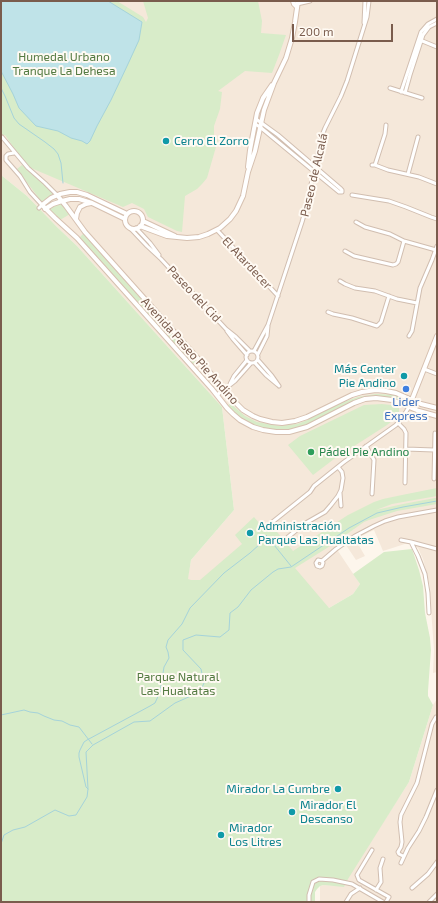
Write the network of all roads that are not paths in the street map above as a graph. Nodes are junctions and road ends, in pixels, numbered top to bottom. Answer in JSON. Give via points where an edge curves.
{"nodes":[{"id":1,"x":310,"y":1,"type":"edge"},
{"id":2,"x":365,"y":1,"type":"edge"},
{"id":3,"x":369,"y":1,"type":"edge"},
{"id":4,"x":296,"y":3,"type":"edge"},
{"id":5,"x":437,"y":19,"type":"edge"},
{"id":6,"x":437,"y":23,"type":"edge"},
{"id":7,"x":364,"y":27,"type":"junction"},
{"id":8,"x":420,"y":40,"type":"junction"},
{"id":9,"x":437,"y":47,"type":"edge"},
{"id":10,"x":274,"y":83,"type":"junction"},
{"id":11,"x":390,"y":88,"type":"dead end"},
{"id":12,"x":401,"y":92,"type":"junction"},
{"id":13,"x":405,"y":93,"type":"junction"},
{"id":14,"x":422,"y":98,"type":"dead end"},
{"id":15,"x":256,"y":119,"type":"junction"},
{"id":16,"x":261,"y":122,"type":"junction"},
{"id":17,"x":255,"y":124,"type":"junction"},
{"id":18,"x":386,"y":125,"type":"dead end"},
{"id":19,"x":260,"y":127,"type":"junction"},
{"id":20,"x":278,"y":135,"type":"junction"},
{"id":21,"x":2,"y":137,"type":"dead end"},
{"id":22,"x":418,"y":137,"type":"dead end"},
{"id":23,"x":274,"y":139,"type":"junction"},
{"id":24,"x":14,"y":153,"type":"junction"},
{"id":25,"x":314,"y":166,"type":"junction"},
{"id":26,"x":314,"y":171,"type":"junction"},
{"id":27,"x":248,"y":172,"type":"junction"},
{"id":28,"x":408,"y":174,"type":"junction"},
{"id":29,"x":437,"y":184,"type":"edge"},
{"id":30,"x":66,"y":192,"type":"junction"},
{"id":31,"x":57,"y":195,"type":"junction"},
{"id":32,"x":352,"y":195,"type":"dead end"},
{"id":33,"x":68,"y":199,"type":"junction"},
{"id":34,"x":62,"y":201,"type":"junction"},
{"id":35,"x":92,"y":202,"type":"junction"},
{"id":36,"x":40,"y":207,"type":"junction"},
{"id":37,"x":44,"y":210,"type":"junction"},
{"id":38,"x":127,"y":214,"type":"junction"},
{"id":39,"x":125,"y":219,"type":"junction"},
{"id":40,"x":437,"y":219,"type":"edge"},
{"id":41,"x":76,"y":220,"type":"junction"},
{"id":42,"x":143,"y":221,"type":"junction"},
{"id":43,"x":356,"y":222,"type":"dead end"},
{"id":44,"x":138,"y":227,"type":"junction"},
{"id":45,"x":130,"y":228,"type":"junction"},
{"id":46,"x":217,"y":230,"type":"junction"},
{"id":47,"x":176,"y":237,"type":"junction"},
{"id":48,"x":404,"y":241,"type":"junction"},
{"id":49,"x":437,"y":248,"type":"edge"},
{"id":50,"x":346,"y":251,"type":"dead end"},
{"id":51,"x":161,"y":259,"type":"junction"},
{"id":52,"x":340,"y":281,"type":"dead end"},
{"id":53,"x":278,"y":296,"type":"junction"},
{"id":54,"x":390,"y":296,"type":"junction"},
{"id":55,"x":417,"y":303,"type":"junction"},
{"id":56,"x":328,"y":312,"type":"dead end"},
{"id":57,"x":268,"y":325,"type":"junction"},
{"id":58,"x":226,"y":329,"type":"junction"},
{"id":59,"x":409,"y":336,"type":"dead end"},
{"id":60,"x":437,"y":336,"type":"edge"},
{"id":61,"x":252,"y":351,"type":"junction"},
{"id":62,"x":258,"y":354,"type":"junction"},
{"id":63,"x":247,"y":355,"type":"junction"},
{"id":64,"x":247,"y":360,"type":"junction"},
{"id":65,"x":258,"y":360,"type":"junction"},
{"id":66,"x":253,"y":363,"type":"junction"},
{"id":67,"x":424,"y":369,"type":"junction"},
{"id":68,"x":437,"y":374,"type":"edge"},
{"id":69,"x":230,"y":384,"type":"junction"},
{"id":70,"x":224,"y":389,"type":"junction"},
{"id":71,"x":216,"y":395,"type":"junction"},
{"id":72,"x":412,"y":400,"type":"junction"},
{"id":73,"x":237,"y":404,"type":"junction"},
{"id":74,"x":409,"y":407,"type":"junction"},
{"id":75,"x":227,"y":408,"type":"junction"},
{"id":76,"x":437,"y":408,"type":"edge"},
{"id":77,"x":437,"y":416,"type":"edge"},
{"id":78,"x":398,"y":423,"type":"junction"},
{"id":79,"x":435,"y":433,"type":"dead end"},
{"id":80,"x":366,"y":446,"type":"junction"},
{"id":81,"x":406,"y":449,"type":"junction"},
{"id":82,"x":434,"y":450,"type":"junction"},
{"id":83,"x":338,"y":467,"type":"junction"},
{"id":84,"x":434,"y":479,"type":"dead end"},
{"id":85,"x":405,"y":483,"type":"dead end"},
{"id":86,"x":340,"y":493,"type":"junction"},
{"id":87,"x":372,"y":494,"type":"dead end"},
{"id":88,"x":333,"y":503,"type":"junction"},
{"id":89,"x":437,"y":510,"type":"edge"},
{"id":90,"x":265,"y":528,"type":"dead end"},
{"id":91,"x":288,"y":537,"type":"dead end"},
{"id":92,"x":401,"y":540,"type":"dead end"},
{"id":93,"x":411,"y":542,"type":"junction"},
{"id":94,"x":437,"y":549,"type":"edge"},
{"id":95,"x":322,"y":561,"type":"dead end"},
{"id":96,"x":429,"y":613,"type":"dead end"},
{"id":97,"x":436,"y":717,"type":"edge"},
{"id":98,"x":437,"y":790,"type":"edge"},
{"id":99,"x":372,"y":850,"type":"dead end"},
{"id":100,"x":403,"y":856,"type":"junction"},
{"id":101,"x":383,"y":859,"type":"dead end"},
{"id":102,"x":437,"y":862,"type":"edge"},
{"id":103,"x":400,"y":863,"type":"dead end"},
{"id":104,"x":360,"y":888,"type":"junction"},
{"id":105,"x":412,"y":888,"type":"dead end"},
{"id":106,"x":376,"y":890,"type":"junction"},
{"id":107,"x":437,"y":894,"type":"edge"},
{"id":108,"x":309,"y":902,"type":"edge"},
{"id":109,"x":346,"y":902,"type":"edge"},
{"id":110,"x":383,"y":902,"type":"edge"},
{"id":111,"x":386,"y":902,"type":"edge"},
{"id":112,"x":429,"y":902,"type":"edge"}],
"edges":[{"from":1,"to":4,"type":"street"},
{"from":2,"to":7,"type":"street","name":"Paseo de Alcalá"},
{"from":3,"to":7,"type":"street","name":"Paseo de Alcalá"},
{"from":4,"to":10,"type":"street","via":[[296,22],[292,38]]},
{"from":5,"to":8,"type":"street","via":[[424,28]]},
{"from":6,"to":8,"type":"street","via":[[427,28]]},
{"from":7,"to":25,"type":"street","name":"Paseo de Alcalá","via":[[344,89],[321,138]]},
{"from":8,"to":9,"type":"street"},
{"from":8,"to":12,"type":"street"},
{"from":8,"to":13,"type":"street"},
{"from":10,"to":15,"type":"street","via":[[263,98]]},
{"from":10,"to":16,"type":"street"},
{"from":11,"to":12,"type":"street"},
{"from":12,"to":13,"type":"street"},
{"from":13,"to":14,"type":"street"},
{"from":15,"to":16,"type":"street"},
{"from":15,"to":17,"type":"street"},
{"from":16,"to":19,"type":"street"},
{"from":16,"to":20,"type":"street"},
{"from":17,"to":19,"type":"street"},
{"from":17,"to":27,"type":"street"},
{"from":18,"to":28,"type":"street","via":[[373,165]]},
{"from":19,"to":23,"type":"street"},
{"from":19,"to":27,"type":"street"},
{"from":20,"to":23,"type":"street"},
{"from":20,"to":25,"type":"street"},
{"from":21,"to":24,"type":"street","name":"Avenida Paseo Pie Andino"},
{"from":22,"to":28,"type":"street"},
{"from":23,"to":26,"type":"street"},
{"from":24,"to":31,"type":"street","name":"Avenida Paseo Pie Andino"},
{"from":24,"to":36,"type":"street","name":"Avenida Paseo Pie Andino","via":[[7,155],[6,160]]},
{"from":25,"to":26,"type":"street","name":"Paseo de Alcalá"},
{"from":25,"to":26,"type":"street","via":[[342,189],[342,192],[338,192]]},
{"from":26,"to":53,"type":"street","name":"Paseo de Alcalá","via":[[305,215]]},
{"from":27,"to":46,"type":"street","via":[[239,207]]},
{"from":28,"to":29,"type":"street"},
{"from":30,"to":31,"type":"street"},
{"from":30,"to":33,"type":"street"},
{"from":30,"to":38,"type":"street","via":[[84,193]]},
{"from":31,"to":34,"type":"street","name":"Avenida Paseo Pie Andino"},
{"from":31,"to":36,"type":"street"},
{"from":32,"to":40,"type":"street","via":[[389,201]]},
{"from":33,"to":34,"type":"street"},
{"from":33,"to":35,"type":"street"},
{"from":34,"to":37,"type":"street"},
{"from":34,"to":41,"type":"street","name":"Avenida Paseo Pie Andino"},
{"from":35,"to":39,"type":"street"},
{"from":35,"to":41,"type":"street","via":[[80,207]]},
{"from":36,"to":37,"type":"street","name":"Avenida Paseo Pie Andino"},
{"from":37,"to":71,"type":"street","name":"Avenida Paseo Pie Andino","via":[[74,235]]},
{"from":38,"to":39,"type":"street"},
{"from":38,"to":42,"type":"street","via":[[138,212]]},
{"from":39,"to":45,"type":"street"},
{"from":41,"to":70,"type":"street","name":"Avenida Paseo Pie Andino"},
{"from":42,"to":44,"type":"street"},
{"from":42,"to":47,"type":"street"},
{"from":43,"to":48,"type":"street"},
{"from":44,"to":45,"type":"street"},
{"from":44,"to":47,"type":"street","via":[[163,236]]},
{"from":44,"to":51,"type":"street","name":"Paseo del Cid"},
{"from":45,"to":51,"type":"street","name":"Paseo del Cid"},
{"from":46,"to":47,"type":"street","via":[[199,237]]},
{"from":46,"to":53,"type":"street","name":"El Atardecer"},
{"from":48,"to":49,"type":"street"},
{"from":48,"to":50,"type":"street","via":[[398,262],[393,265],[354,256]]},
{"from":49,"to":55,"type":"street","via":[[421,285]]},
{"from":51,"to":58,"type":"street","name":"Paseo del Cid"},
{"from":52,"to":54,"type":"street","via":[[355,288]]},
{"from":53,"to":57,"type":"street","name":"Paseo de Alcalá"},
{"from":54,"to":55,"type":"street"},
{"from":54,"to":56,"type":"street","via":[[381,322],[377,326]]},
{"from":55,"to":59,"type":"street"},
{"from":57,"to":61,"type":"street","name":"Paseo de Alcalá"},
{"from":57,"to":62,"type":"street","name":"Paseo de Alcalá","via":[[267,336]]},
{"from":58,"to":61,"type":"street","name":"Paseo del Cid"},
{"from":58,"to":63,"type":"street","name":"Paseo del Cid"},
{"from":60,"to":67,"type":"street"},
{"from":61,"to":62,"type":"street"},
{"from":61,"to":63,"type":"street"},
{"from":62,"to":65,"type":"street"},
{"from":63,"to":64,"type":"street"},
{"from":64,"to":66,"type":"street"},
{"from":64,"to":69,"type":"street"},
{"from":65,"to":66,"type":"street"},
{"from":65,"to":66,"type":"street","via":[[279,386]]},
{"from":66,"to":69,"type":"street"},
{"from":67,"to":68,"type":"street"},
{"from":67,"to":72,"type":"street"},
{"from":69,"to":70,"type":"street"},
{"from":70,"to":71,"type":"street"},
{"from":70,"to":73,"type":"street","name":"Avenida Paseo Pie Andino"},
{"from":71,"to":75,"type":"street","name":"Avenida Paseo Pie Andino"},
{"from":72,"to":73,"type":"street","name":"Avenida Paseo Pie Andino","via":[[389,391],[365,391],[300,420],[282,423],[260,419]]},
{"from":72,"to":74,"type":"street"},
{"from":72,"to":76,"type":"street","name":"Avenida Paseo Pie Andino"},
{"from":73,"to":75,"type":"street","via":[[230,403]]},
{"from":74,"to":75,"type":"street","name":"Avenida Paseo Pie Andino","via":[[388,399],[365,399],[307,427],[283,432],[266,431],[249,425]]},
{"from":74,"to":77,"type":"street","name":"Avenida Paseo Pie Andino"},
{"from":74,"to":78,"type":"street"},
{"from":78,"to":80,"type":"street"},
{"from":78,"to":81,"type":"street","via":[[406,432]]},
{"from":79,"to":82,"type":"street"},
{"from":80,"to":83,"type":"street"},
{"from":80,"to":87,"type":"street","via":[[374,460]]},
{"from":81,"to":82,"type":"street"},
{"from":81,"to":85,"type":"street"},
{"from":82,"to":84,"type":"street"},
{"from":83,"to":86,"type":"street","via":[[344,478]]},
{"from":83,"to":90,"type":"street"},
{"from":86,"to":88,"type":"street"},
{"from":86,"to":88,"type":"street","via":[[341,505]]},
{"from":88,"to":91,"type":"street"},
{"from":89,"to":95,"type":"street","via":[[385,521],[342,545]]},
{"from":92,"to":93,"type":"street"},
{"from":93,"to":94,"type":"street"},
{"from":93,"to":96,"type":"street","via":[[425,574]]},
{"from":97,"to":100,"type":"street","via":[[417,783],[401,815],[402,847],[398,852]]},
{"from":98,"to":100,"type":"street","via":[[426,817]]},
{"from":99,"to":106,"type":"street","via":[[357,875],[359,880]]},
{"from":100,"to":103,"type":"street"},
{"from":101,"to":106,"type":"street","via":[[380,868],[381,882]]},
{"from":102,"to":105,"type":"street"},
{"from":104,"to":108,"type":"street","via":[[333,880],[315,880],[311,885]]},
{"from":104,"to":109,"type":"street","via":[[351,894]]},
{"from":104,"to":110,"type":"street"},
{"from":106,"to":111,"type":"street","via":[[389,897]]},
{"from":107,"to":112,"type":"street"}]}
